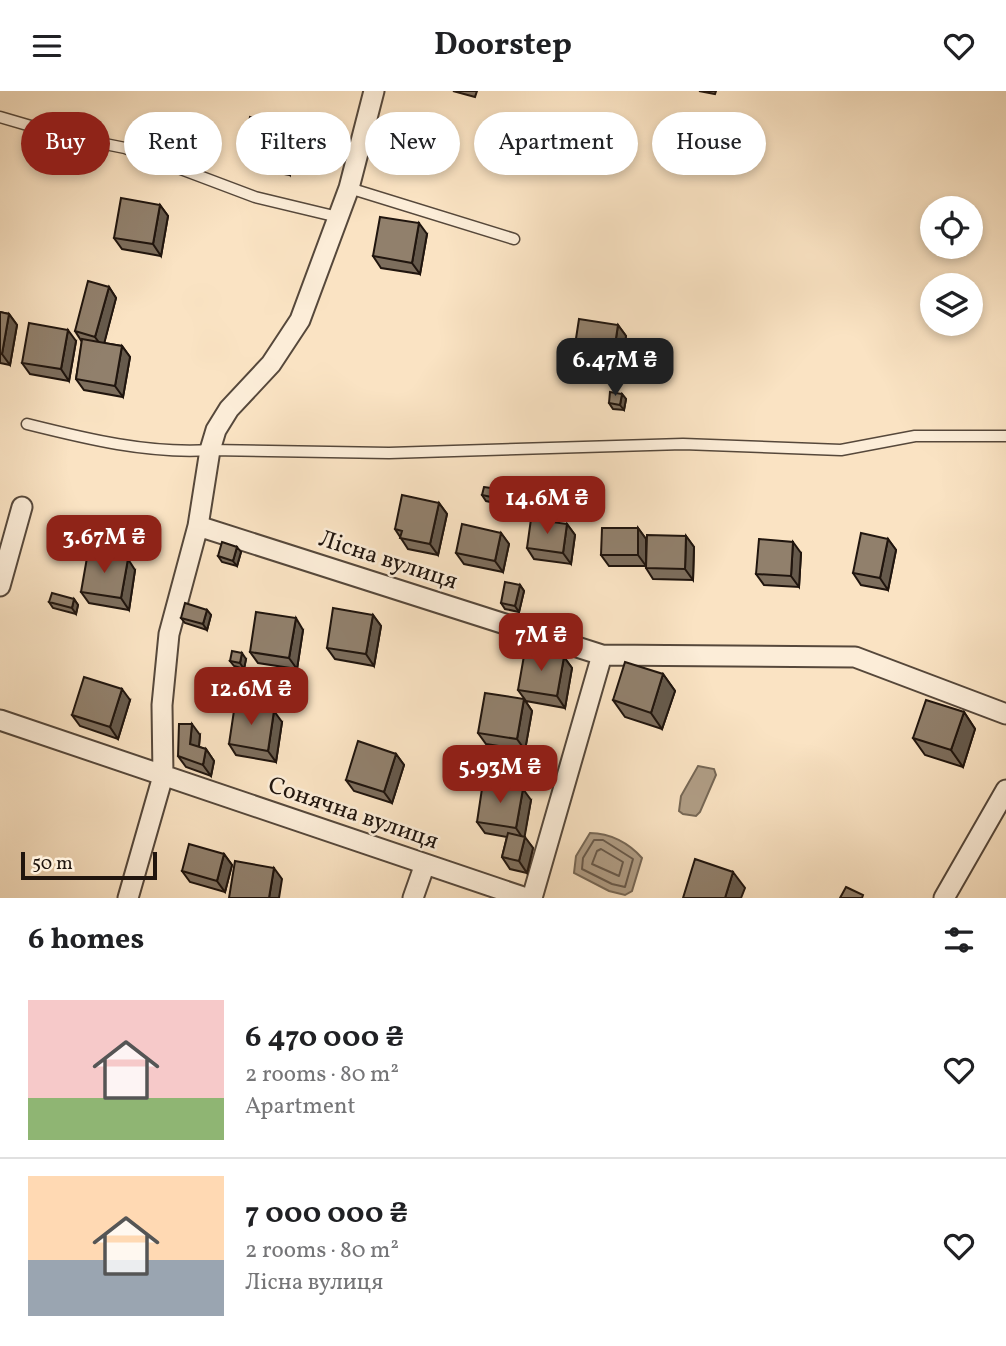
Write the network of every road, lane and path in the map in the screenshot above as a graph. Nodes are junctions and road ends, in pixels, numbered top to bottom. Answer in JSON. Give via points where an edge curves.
{"nodes":[{"id":1,"x":374,"y":91,"type":"edge"},
{"id":2,"x":0,"y":117,"type":"edge"},
{"id":3,"x":349,"y":188,"type":"junction"},
{"id":4,"x":338,"y":217,"type":"junction"},
{"id":5,"x":514,"y":239,"type":"dead end"},
{"id":6,"x":27,"y":424,"type":"dead end"},
{"id":7,"x":1006,"y":436,"type":"edge"},
{"id":8,"x":210,"y":450,"type":"junction"},
{"id":9,"x":22,"y":507,"type":"dead end"},
{"id":10,"x":198,"y":526,"type":"junction"},
{"id":11,"x":0,"y":586,"type":"edge"},
{"id":12,"x":602,"y":655,"type":"junction"},
{"id":13,"x":1006,"y":715,"type":"edge"},
{"id":14,"x":0,"y":720,"type":"edge"},
{"id":15,"x":163,"y":776,"type":"junction"},
{"id":16,"x":1006,"y":790,"type":"edge"},
{"id":17,"x":425,"y":864,"type":"junction"},
{"id":18,"x":128,"y":898,"type":"edge"},
{"id":19,"x":413,"y":898,"type":"edge"},
{"id":20,"x":526,"y":898,"type":"edge"},
{"id":21,"x":532,"y":898,"type":"edge"},
{"id":22,"x":944,"y":898,"type":"edge"}],
"edges":[{"from":1,"to":3,"type":"street"},
{"from":2,"to":4,"type":"lane","via":[[125,148],[255,197]]},
{"from":3,"to":4,"type":"street"},
{"from":3,"to":5,"type":"lane"},
{"from":4,"to":8,"type":"street","via":[[300,320],[271,364],[229,409]]},
{"from":6,"to":8,"type":"lane","via":[[104,443],[185,452]]},
{"from":7,"to":8,"type":"lane","via":[[915,436],[841,450],[683,444],[389,453]]},
{"from":8,"to":10,"type":"street"},
{"from":9,"to":11,"type":"street"},
{"from":10,"to":12,"type":"street","name":"Лісна вулиця"},
{"from":10,"to":15,"type":"street","via":[[169,634],[162,705]]},
{"from":12,"to":13,"type":"street","name":"Лісна вулиця","via":[[855,657]]},
{"from":12,"to":21,"type":"street"},
{"from":14,"to":15,"type":"street","name":"Сонячна вулиця"},
{"from":15,"to":17,"type":"street","name":"Сонячна вулиця"},
{"from":15,"to":18,"type":"street"},
{"from":16,"to":22,"type":"street"},
{"from":17,"to":19,"type":"street"},
{"from":17,"to":20,"type":"street","name":"Сонячна вулиця"}]}
